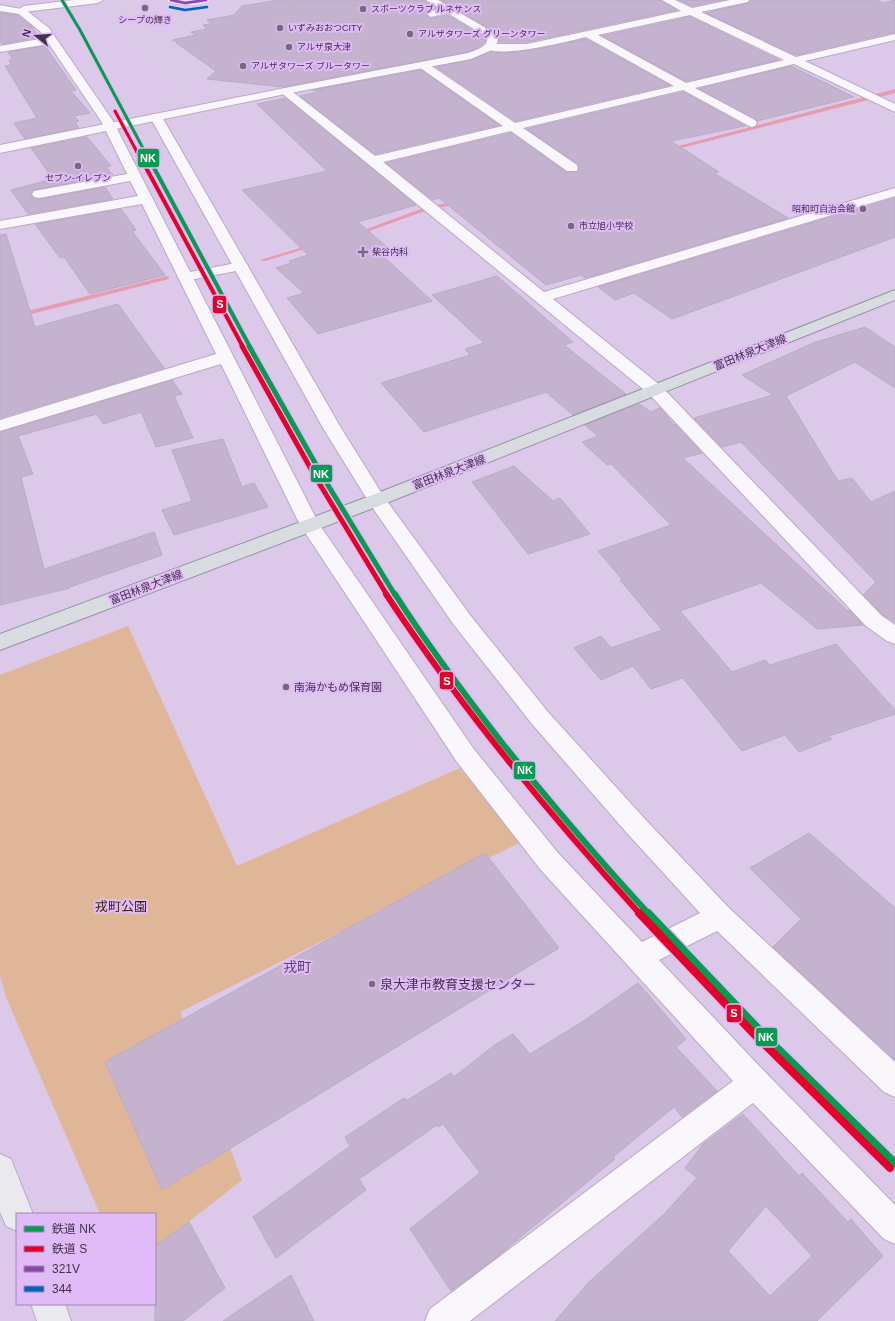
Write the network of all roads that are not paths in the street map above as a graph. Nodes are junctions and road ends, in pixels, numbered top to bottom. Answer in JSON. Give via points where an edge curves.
{"nodes":[{"id":1,"x":98,"y":0,"type":"edge"},
{"id":2,"x":171,"y":0,"type":"edge"},
{"id":3,"x":206,"y":0,"type":"edge"},
{"id":4,"x":431,"y":0,"type":"edge"},
{"id":5,"x":667,"y":0,"type":"edge"},
{"id":6,"x":744,"y":0,"type":"edge"},
{"id":7,"x":0,"y":8,"type":"edge"},
{"id":8,"x":24,"y":9,"type":"dead end"},
{"id":9,"x":448,"y":10,"type":"junction"},
{"id":10,"x":691,"y":12,"type":"junction"},
{"id":11,"x":431,"y":14,"type":"dead end"},
{"id":12,"x":590,"y":35,"type":"junction"},
{"id":13,"x":895,"y":37,"type":"edge"},
{"id":14,"x":52,"y":40,"type":"junction"},
{"id":15,"x":490,"y":47,"type":"junction"},
{"id":16,"x":0,"y":49,"type":"edge"},
{"id":17,"x":796,"y":60,"type":"junction"},
{"id":18,"x":424,"y":65,"type":"junction"},
{"id":19,"x":685,"y":86,"type":"junction"},
{"id":20,"x":285,"y":90,"type":"junction"},
{"id":21,"x":895,"y":108,"type":"edge"},
{"id":22,"x":156,"y":117,"type":"junction"},
{"id":23,"x":751,"y":123,"type":"dead end"},
{"id":24,"x":110,"y":126,"type":"junction"},
{"id":25,"x":512,"y":127,"type":"junction"},
{"id":26,"x":0,"y":149,"type":"edge"},
{"id":27,"x":373,"y":160,"type":"junction"},
{"id":28,"x":572,"y":168,"type":"dead end"},
{"id":29,"x":135,"y":176,"type":"junction"},
{"id":30,"x":895,"y":192,"type":"edge"},
{"id":31,"x":40,"y":194,"type":"dead end"},
{"id":32,"x":146,"y":199,"type":"junction"},
{"id":33,"x":0,"y":225,"type":"edge"},
{"id":34,"x":241,"y":266,"type":"junction"},
{"id":35,"x":185,"y":277,"type":"junction"},
{"id":36,"x":895,"y":295,"type":"edge"},
{"id":37,"x":541,"y":298,"type":"junction"},
{"id":38,"x":226,"y":357,"type":"junction"},
{"id":39,"x":655,"y":390,"type":"junction"},
{"id":40,"x":0,"y":426,"type":"edge"},
{"id":41,"x":377,"y":500,"type":"junction"},
{"id":42,"x":310,"y":525,"type":"junction"},
{"id":43,"x":895,"y":636,"type":"edge"},
{"id":44,"x":0,"y":642,"type":"edge"},
{"id":45,"x":720,"y":916,"type":"junction"},
{"id":46,"x":638,"y":957,"type":"junction"},
{"id":47,"x":895,"y":1082,"type":"edge"},
{"id":48,"x":755,"y":1083,"type":"junction"},
{"id":49,"x":0,"y":1170,"type":"edge"},
{"id":50,"x":16,"y":1213,"type":"edge"},
{"id":51,"x":895,"y":1228,"type":"edge"},
{"id":52,"x":48,"y":1305,"type":"edge"},
{"id":53,"x":54,"y":1321,"type":"edge"},
{"id":54,"x":442,"y":1321,"type":"edge"}],
"edges":[{"from":1,"to":8,"type":"street"},
{"from":2,"to":3,"type":"lane","via":[[185,3]]},
{"from":4,"to":9,"type":"street"},
{"from":5,"to":10,"type":"street"},
{"from":6,"to":10,"type":"street"},
{"from":7,"to":14,"type":"street","via":[[22,12],[45,30]]},
{"from":9,"to":11,"type":"lane"},
{"from":9,"to":15,"type":"street","via":[[492,36],[493,42]]},
{"from":10,"to":12,"type":"street"},
{"from":10,"to":17,"type":"street"},
{"from":12,"to":15,"type":"street","via":[[527,47]]},
{"from":12,"to":19,"type":"street"},
{"from":13,"to":17,"type":"street"},
{"from":14,"to":16,"type":"street"},
{"from":14,"to":24,"type":"street"},
{"from":15,"to":18,"type":"street","via":[[471,56]]},
{"from":17,"to":19,"type":"street"},
{"from":17,"to":21,"type":"street"},
{"from":18,"to":20,"type":"street"},
{"from":18,"to":25,"type":"street"},
{"from":19,"to":23,"type":"street"},
{"from":19,"to":25,"type":"street"},
{"from":20,"to":22,"type":"street"},
{"from":20,"to":27,"type":"street"},
{"from":22,"to":24,"type":"street"},
{"from":22,"to":34,"type":"street"},
{"from":24,"to":26,"type":"street"},
{"from":24,"to":29,"type":"street"},
{"from":25,"to":27,"type":"street"},
{"from":25,"to":28,"type":"street"},
{"from":27,"to":37,"type":"street"},
{"from":29,"to":31,"type":"street"},
{"from":29,"to":32,"type":"street"},
{"from":30,"to":37,"type":"street"},
{"from":32,"to":33,"type":"street"},
{"from":32,"to":35,"type":"street"},
{"from":34,"to":35,"type":"street"},
{"from":34,"to":41,"type":"street","via":[[332,428]]},
{"from":35,"to":38,"type":"street"},
{"from":36,"to":39,"type":"main road","name":"富田林泉大津線"},
{"from":37,"to":39,"type":"street"},
{"from":38,"to":40,"type":"street"},
{"from":38,"to":42,"type":"street"},
{"from":39,"to":41,"type":"main road","name":"富田林泉大津線"},
{"from":39,"to":43,"type":"street","via":[[874,621]]},
{"from":41,"to":42,"type":"main road","name":"富田林泉大津線"},
{"from":41,"to":45,"type":"street","via":[[462,620],[540,718],[635,826]]},
{"from":42,"to":44,"type":"main road","name":"富田林泉大津線"},
{"from":42,"to":46,"type":"street","via":[[465,756],[549,861]]},
{"from":45,"to":46,"type":"street"},
{"from":45,"to":47,"type":"street"},
{"from":46,"to":48,"type":"street"},
{"from":48,"to":51,"type":"street"},
{"from":48,"to":54,"type":"street"},
{"from":49,"to":50,"type":"main road"},
{"from":52,"to":53,"type":"main road"}]}
